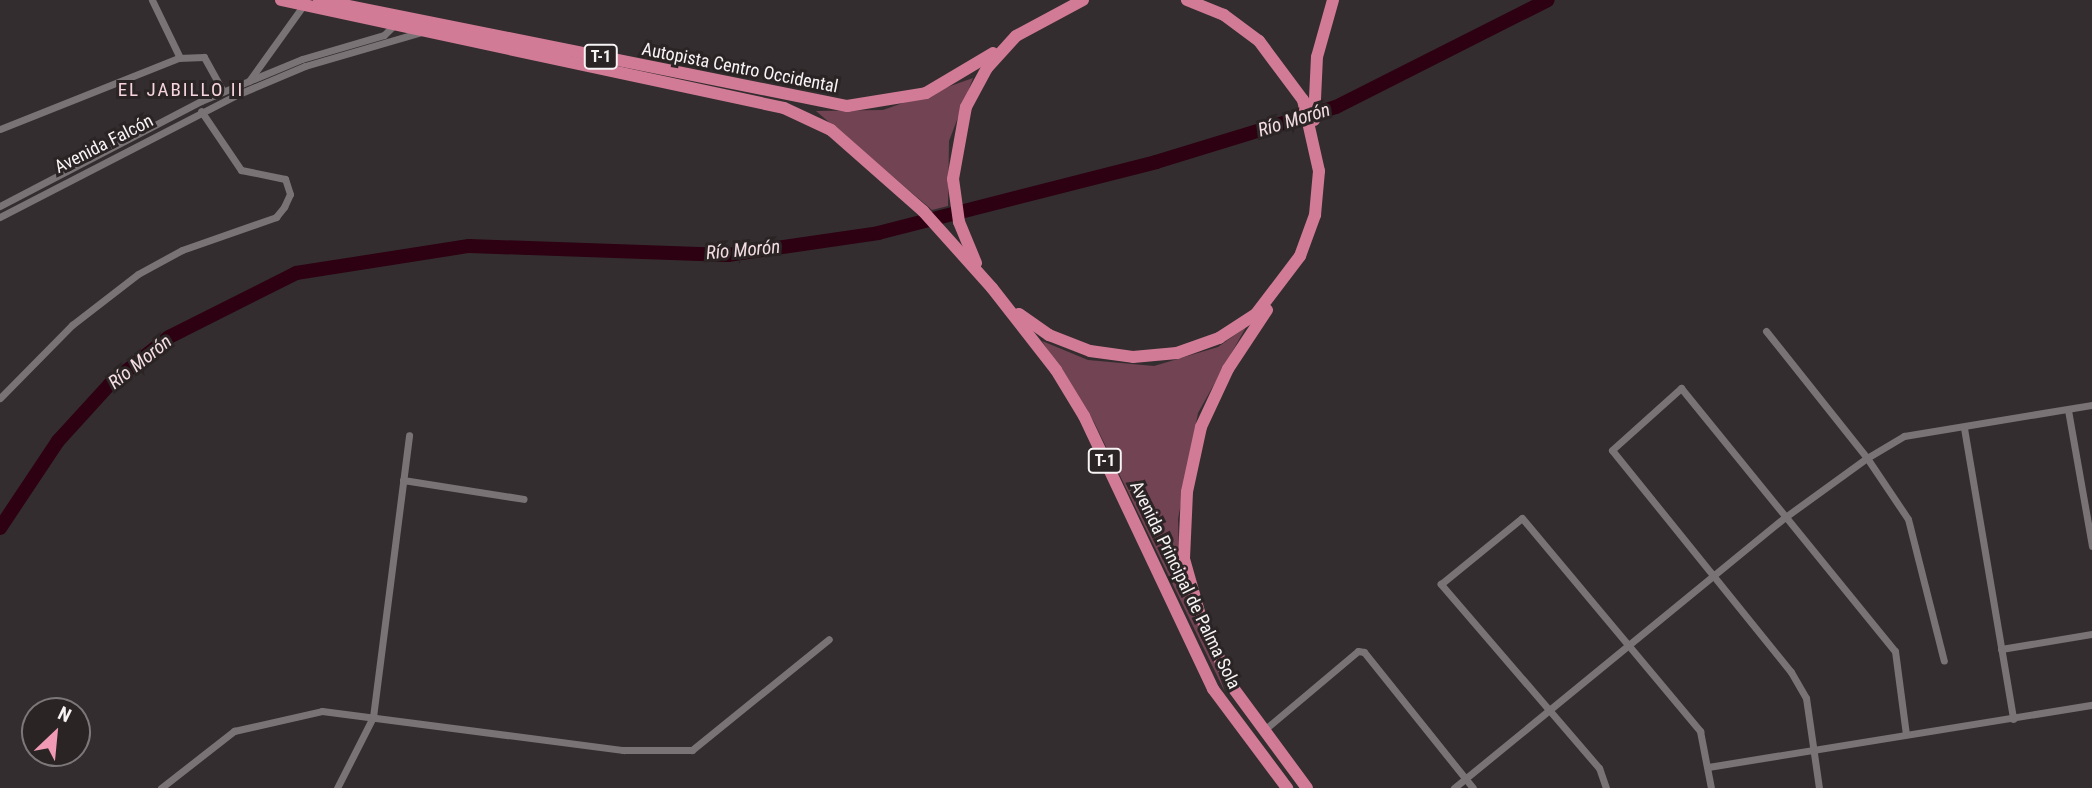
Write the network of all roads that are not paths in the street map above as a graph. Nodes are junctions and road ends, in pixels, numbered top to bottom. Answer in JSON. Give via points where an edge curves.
{"nodes":[{"id":1,"x":152,"y":0,"type":"edge"},
{"id":2,"x":281,"y":0,"type":"edge"},
{"id":3,"x":319,"y":0,"type":"edge"},
{"id":4,"x":1082,"y":0,"type":"edge"},
{"id":5,"x":1187,"y":0,"type":"edge"},
{"id":6,"x":1333,"y":0,"type":"edge"},
{"id":7,"x":305,"y":3,"type":"edge"},
{"id":8,"x":397,"y":23,"type":"junction"},
{"id":9,"x":421,"y":32,"type":"junction"},
{"id":10,"x":1016,"y":36,"type":"junction"},
{"id":11,"x":180,"y":58,"type":"junction"},
{"id":12,"x":249,"y":81,"type":"junction"},
{"id":13,"x":223,"y":91,"type":"junction"},
{"id":14,"x":1310,"y":106,"type":"junction"},
{"id":15,"x":201,"y":111,"type":"junction"},
{"id":16,"x":0,"y":129,"type":"edge"},
{"id":17,"x":0,"y":195,"type":"edge"},
{"id":18,"x":10,"y":198,"type":"junction"},
{"id":19,"x":0,"y":206,"type":"edge"},
{"id":20,"x":0,"y":217,"type":"edge"},
{"id":21,"x":1285,"y":282,"type":"junction"},
{"id":22,"x":992,"y":288,"type":"junction"},
{"id":23,"x":1766,"y":331,"type":"dead end"},
{"id":24,"x":0,"y":398,"type":"edge"},
{"id":25,"x":2092,"y":405,"type":"edge"},
{"id":26,"x":2068,"y":410,"type":"junction"},
{"id":27,"x":1964,"y":428,"type":"junction"},
{"id":28,"x":409,"y":435,"type":"dead end"},
{"id":29,"x":1867,"y":458,"type":"junction"},
{"id":30,"x":403,"y":480,"type":"junction"},
{"id":31,"x":524,"y":499,"type":"dead end"},
{"id":32,"x":1784,"y":518,"type":"junction"},
{"id":33,"x":2092,"y":546,"type":"edge"},
{"id":34,"x":1713,"y":576,"type":"junction"},
{"id":35,"x":2092,"y":634,"type":"edge"},
{"id":36,"x":830,"y":639,"type":"dead end"},
{"id":37,"x":1630,"y":645,"type":"junction"},
{"id":38,"x":2001,"y":649,"type":"junction"},
{"id":39,"x":1944,"y":661,"type":"dead end"},
{"id":40,"x":2092,"y":705,"type":"edge"},
{"id":41,"x":1548,"y":714,"type":"junction"},
{"id":42,"x":373,"y":717,"type":"junction"},
{"id":43,"x":2013,"y":719,"type":"junction"},
{"id":44,"x":1263,"y":731,"type":"junction"},
{"id":45,"x":1906,"y":734,"type":"junction"},
{"id":46,"x":1813,"y":752,"type":"junction"},
{"id":47,"x":1708,"y":767,"type":"junction"},
{"id":48,"x":1465,"y":779,"type":"junction"},
{"id":49,"x":160,"y":788,"type":"edge"},
{"id":50,"x":337,"y":788,"type":"edge"},
{"id":51,"x":1286,"y":788,"type":"edge"},
{"id":52,"x":1307,"y":788,"type":"edge"},
{"id":53,"x":1454,"y":788,"type":"edge"},
{"id":54,"x":1473,"y":788,"type":"edge"},
{"id":55,"x":1606,"y":788,"type":"edge"},
{"id":56,"x":1711,"y":788,"type":"edge"},
{"id":57,"x":1819,"y":788,"type":"edge"}],
"edges":[{"from":1,"to":11,"type":"street"},
{"from":2,"to":7,"type":"highway","name":"Autopista Centro Occidental","number":"T-1"},
{"from":3,"to":8,"type":"highway","name":"Autopista Centro Occidental","number":"T-1"},
{"from":4,"to":10,"type":"highway","number":"T-1"},
{"from":5,"to":14,"type":"highway","number":"T-1","via":[[1223,15],[1259,41]]},
{"from":6,"to":14,"type":"highway","via":[[1319,44]]},
{"from":7,"to":8,"type":"highway","name":"Autopista Centro Occidental","number":"T-1"},
{"from":7,"to":12,"type":"street","via":[[297,22]]},
{"from":8,"to":9,"type":"highway","name":"Autopista Centro Occidental","number":"T-1"},
{"from":8,"to":10,"type":"highway","name":"Autopista Centro Occidental","number":"T-1","via":[[848,106],[926,93]]},
{"from":8,"to":12,"type":"street","name":"Avenida Falcón","via":[[384,35]]},
{"from":9,"to":15,"type":"street","name":"Avenida Falcón","via":[[305,66]]},
{"from":9,"to":22,"type":"highway","name":"Autopista Centro Occidental","number":"T-1","via":[[800,113],[831,130],[901,190]]},
{"from":10,"to":22,"type":"highway","number":"T-1","via":[[987,68],[966,107],[954,150],[956,206],[962,231]]},
{"from":11,"to":13,"type":"street","via":[[204,57]]},
{"from":11,"to":16,"type":"street"},
{"from":12,"to":13,"type":"street","name":"Avenida Falcón"},
{"from":13,"to":18,"type":"street","name":"Avenida Falcón"},
{"from":14,"to":21,"type":"highway","number":"T-1","via":[[1316,142],[1315,215]]},
{"from":15,"to":20,"type":"street","name":"Avenida Falcón"},
{"from":15,"to":24,"type":"street","via":[[241,170],[285,179],[290,194],[284,207],[276,217],[183,250],[138,274],[72,325]]},
{"from":17,"to":18,"type":"street"},
{"from":18,"to":19,"type":"street","name":"Avenida Falcón"},
{"from":21,"to":22,"type":"highway","number":"T-1","via":[[1256,314],[1219,338],[1177,353],[1133,358],[1090,351],[1055,338],[1024,319]]},
{"from":21,"to":44,"type":"highway","name":"Avenida Principal de Palma Sola","number":"T-1","via":[[1207,411],[1192,461],[1184,521],[1187,577],[1200,615],[1231,685]]},
{"from":22,"to":51,"type":"highway","name":"Avenida Principal de Palma Sola","number":"T-1","via":[[1073,396],[1213,689]]},
{"from":23,"to":29,"type":"street"},
{"from":25,"to":26,"type":"street"},
{"from":26,"to":27,"type":"street"},
{"from":26,"to":33,"type":"street"},
{"from":27,"to":29,"type":"street","via":[[1905,436]]},
{"from":27,"to":38,"type":"street"},
{"from":28,"to":30,"type":"street"},
{"from":29,"to":32,"type":"street"},
{"from":29,"to":39,"type":"street","via":[[1908,519]]},
{"from":30,"to":31,"type":"street"},
{"from":30,"to":42,"type":"street"},
{"from":32,"to":34,"type":"street"},
{"from":32,"to":34,"type":"street","via":[[1681,388],[1612,450]]},
{"from":32,"to":45,"type":"street","via":[[1895,651]]},
{"from":34,"to":37,"type":"street"},
{"from":34,"to":46,"type":"street","via":[[1791,672],[1806,698]]},
{"from":35,"to":38,"type":"street"},
{"from":36,"to":42,"type":"street","via":[[692,750],[675,753]]},
{"from":37,"to":41,"type":"street"},
{"from":37,"to":41,"type":"street","via":[[1522,518],[1441,584]]},
{"from":37,"to":47,"type":"street","via":[[1700,731]]},
{"from":38,"to":43,"type":"street"},
{"from":40,"to":43,"type":"street"},
{"from":41,"to":48,"type":"street"},
{"from":41,"to":55,"type":"street","via":[[1599,768]]},
{"from":42,"to":49,"type":"street","via":[[322,710],[234,732]]},
{"from":42,"to":50,"type":"street"},
{"from":43,"to":45,"type":"street"},
{"from":44,"to":48,"type":"street","via":[[1358,651],[1364,652]]},
{"from":44,"to":52,"type":"highway","name":"Avenida Principal de Palma Sola","number":"T-1"},
{"from":45,"to":46,"type":"street"},
{"from":46,"to":47,"type":"street"},
{"from":46,"to":57,"type":"street"},
{"from":47,"to":56,"type":"street"},
{"from":48,"to":53,"type":"street"},
{"from":48,"to":54,"type":"street"}]}
